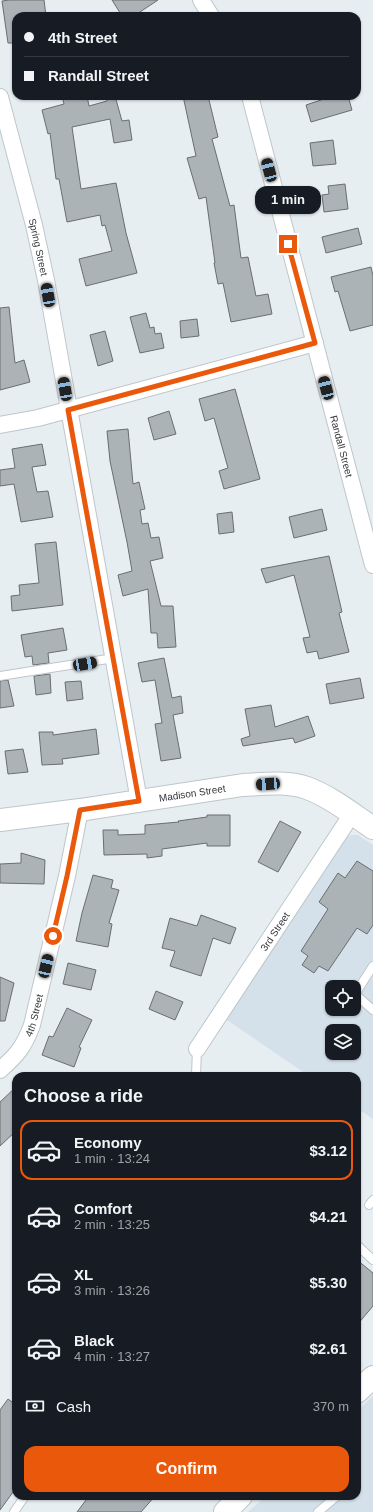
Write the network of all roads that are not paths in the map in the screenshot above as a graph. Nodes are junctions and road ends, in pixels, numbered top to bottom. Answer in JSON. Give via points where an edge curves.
{"nodes":[{"id":1,"x":201,"y":0,"type":"edge"},
{"id":2,"x":208,"y":12,"type":"edge"},
{"id":3,"x":0,"y":97,"type":"edge"},
{"id":4,"x":251,"y":100,"type":"edge"},
{"id":5,"x":315,"y":343,"type":"junction"},
{"id":6,"x":68,"y":410,"type":"junction"},
{"id":7,"x":0,"y":425,"type":"edge"},
{"id":8,"x":373,"y":565,"type":"edge"},
{"id":9,"x":114,"y":658,"type":"junction"},
{"id":10,"x":0,"y":676,"type":"edge"},
{"id":11,"x":139,"y":801,"type":"junction"},
{"id":12,"x":80,"y":810,"type":"junction"},
{"id":13,"x":352,"y":814,"type":"junction"},
{"id":14,"x":0,"y":820,"type":"edge"},
{"id":15,"x":373,"y":828,"type":"edge"},
{"id":16,"x":373,"y":966,"type":"edge"},
{"id":17,"x":373,"y":1010,"type":"edge"},
{"id":18,"x":197,"y":1049,"type":"joint"},
{"id":19,"x":0,"y":1070,"type":"edge"},
{"id":20,"x":196,"y":1072,"type":"edge"},
{"id":21,"x":361,"y":1250,"type":"edge"},
{"id":22,"x":373,"y":1260,"type":"edge"},
{"id":23,"x":373,"y":1377,"type":"edge"},
{"id":24,"x":361,"y":1388,"type":"edge"},
{"id":25,"x":22,"y":1500,"type":"edge"},
{"id":26,"x":332,"y":1500,"type":"edge"},
{"id":27,"x":14,"y":1512,"type":"edge"},
{"id":28,"x":318,"y":1512,"type":"edge"}],
"edges":[{"from":1,"to":2,"type":"street"},
{"from":3,"to":6,"type":"street","name":"Spring Street","via":[[46,280]]},
{"from":4,"to":5,"type":"street","name":"Randall Street"},
{"from":5,"to":6,"type":"street"},
{"from":5,"to":8,"type":"street","name":"Randall Street"},
{"from":6,"to":7,"type":"street"},
{"from":6,"to":9,"type":"street","name":"Spring Street"},
{"from":9,"to":10,"type":"lane"},
{"from":9,"to":11,"type":"street","name":"Spring Street"},
{"from":11,"to":12,"type":"street","name":"Madison Street"},
{"from":11,"to":13,"type":"street","name":"Madison Street","via":[[243,785],[268,784],[307,788],[331,799]]},
{"from":12,"to":14,"type":"street","name":"Madison Street"},
{"from":12,"to":19,"type":"street","name":"4th Street","via":[[32,1025],[19,1053]]},
{"from":13,"to":15,"type":"street","name":"Madison Street"},
{"from":13,"to":18,"type":"street","name":"3rd Street"},
{"from":16,"to":17,"type":"lane","via":[[355,994]]},
{"from":18,"to":20,"type":"lane"},
{"from":21,"to":22,"type":"lane"},
{"from":23,"to":24,"type":"street"},
{"from":25,"to":27,"type":"lane"},
{"from":26,"to":28,"type":"lane"}]}
